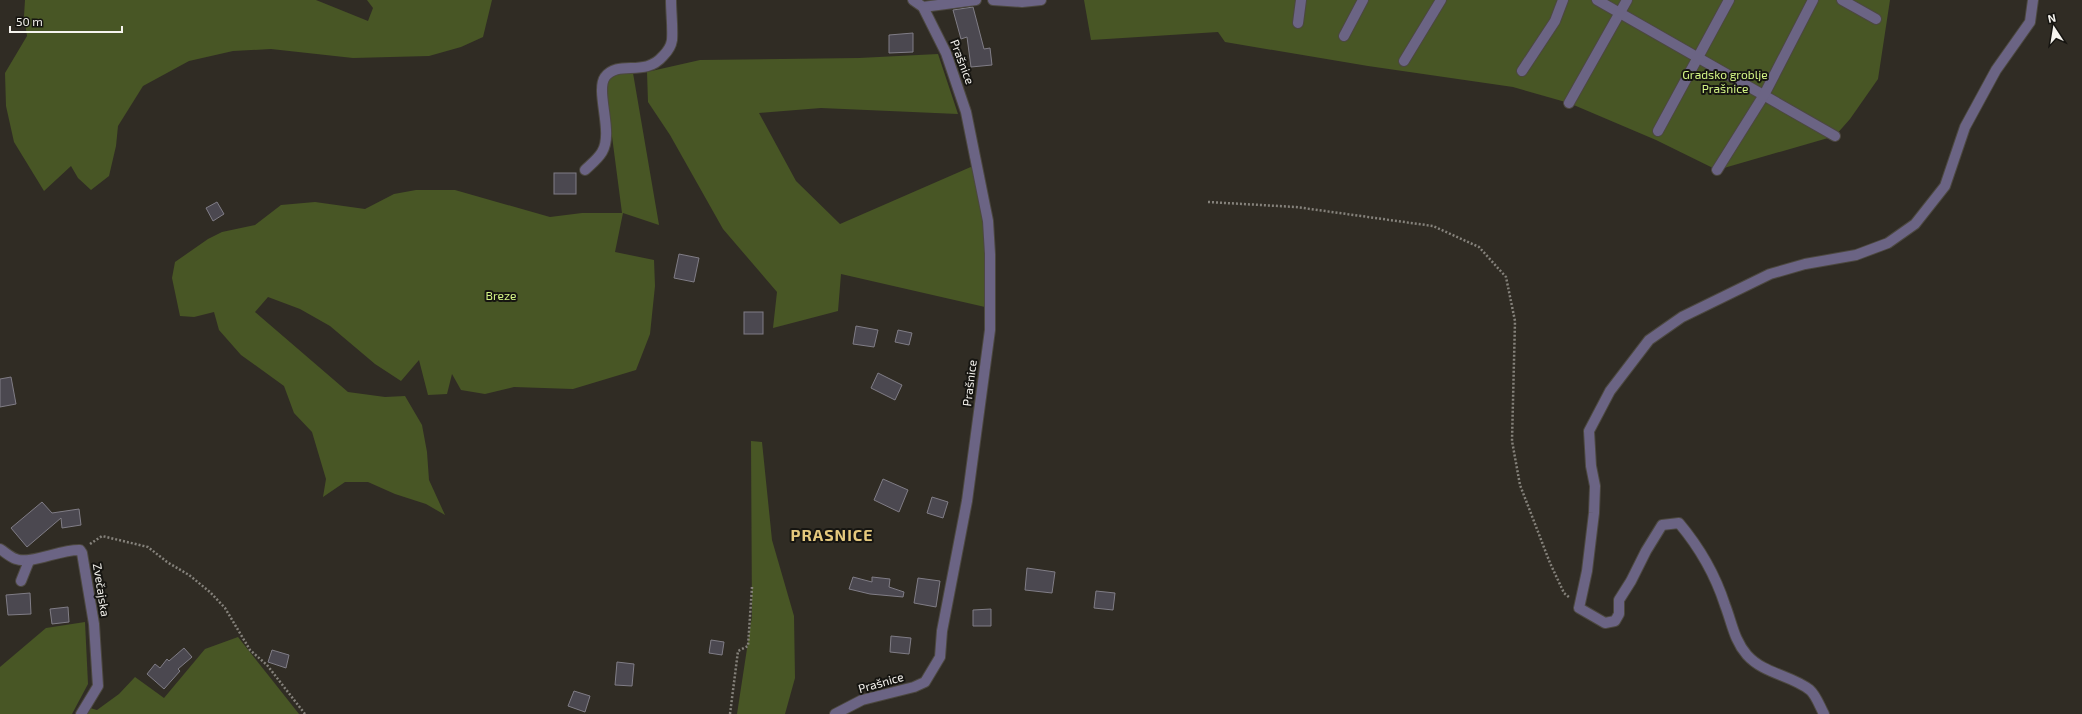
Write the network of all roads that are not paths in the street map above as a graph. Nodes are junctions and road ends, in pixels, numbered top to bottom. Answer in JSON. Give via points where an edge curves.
{"nodes":[{"id":1,"x":671,"y":0,"type":"edge"},
{"id":2,"x":913,"y":0,"type":"edge"},
{"id":3,"x":976,"y":0,"type":"edge"},
{"id":4,"x":993,"y":0,"type":"edge"},
{"id":5,"x":1041,"y":0,"type":"edge"},
{"id":6,"x":1301,"y":0,"type":"edge"},
{"id":7,"x":1363,"y":0,"type":"edge"},
{"id":8,"x":1441,"y":0,"type":"edge"},
{"id":9,"x":1563,"y":0,"type":"edge"},
{"id":10,"x":1597,"y":0,"type":"edge"},
{"id":11,"x":1628,"y":0,"type":"edge"},
{"id":12,"x":1729,"y":0,"type":"edge"},
{"id":13,"x":1813,"y":0,"type":"edge"},
{"id":14,"x":1842,"y":0,"type":"edge"},
{"id":15,"x":2033,"y":0,"type":"edge"},
{"id":16,"x":923,"y":7,"type":"junction"},
{"id":17,"x":1620,"y":12,"type":"junction"},
{"id":18,"x":1876,"y":18,"type":"dead end"},
{"id":19,"x":1298,"y":23,"type":"dead end"},
{"id":20,"x":1344,"y":36,"type":"dead end"},
{"id":21,"x":1698,"y":57,"type":"junction"},
{"id":22,"x":1404,"y":61,"type":"dead end"},
{"id":23,"x":1522,"y":71,"type":"dead end"},
{"id":24,"x":1764,"y":95,"type":"junction"},
{"id":25,"x":1569,"y":103,"type":"dead end"},
{"id":26,"x":1658,"y":131,"type":"dead end"},
{"id":27,"x":1835,"y":136,"type":"dead end"},
{"id":28,"x":585,"y":170,"type":"dead end"},
{"id":29,"x":1717,"y":170,"type":"dead end"},
{"id":30,"x":0,"y":548,"type":"edge"},
{"id":31,"x":29,"y":561,"type":"junction"},
{"id":32,"x":21,"y":581,"type":"dead end"},
{"id":33,"x":81,"y":714,"type":"edge"},
{"id":34,"x":835,"y":714,"type":"edge"},
{"id":35,"x":1824,"y":714,"type":"edge"}],
"edges":[{"from":1,"to":28,"type":"street","via":[[672,40],[663,57],[644,68],[620,68],[605,78],[601,89],[606,110],[603,152]]},
{"from":2,"to":16,"type":"street","name":"Prašnice"},
{"from":3,"to":16,"type":"street"},
{"from":4,"to":5,"type":"street"},
{"from":6,"to":19,"type":"street"},
{"from":7,"to":20,"type":"street"},
{"from":8,"to":22,"type":"street"},
{"from":9,"to":23,"type":"street","via":[[1554,21]]},
{"from":10,"to":17,"type":"street"},
{"from":11,"to":17,"type":"street"},
{"from":12,"to":21,"type":"street"},
{"from":13,"to":24,"type":"street"},
{"from":14,"to":18,"type":"street"},
{"from":15,"to":35,"type":"street","via":[[2030,22],[1996,70],[1965,127],[1945,186],[1915,224],[1888,243],[1856,255],[1805,264],[1770,274],[1682,317],[1649,340],[1610,391],[1589,431],[1590,466],[1595,486],[1594,513],[1587,571],[1579,608],[1605,623],[1615,621],[1619,614],[1619,600],[1662,525],[1679,523],[1696,544],[1710,568],[1736,640],[1748,656],[1770,671],[1812,691]]},
{"from":16,"to":34,"type":"street","name":"Prašnice","via":[[946,53],[966,112],[988,221],[990,330],[981,406],[967,501],[942,632],[940,657],[925,682],[862,700]]},
{"from":17,"to":21,"type":"street"},
{"from":17,"to":25,"type":"street"},
{"from":21,"to":24,"type":"street"},
{"from":21,"to":26,"type":"street"},
{"from":24,"to":27,"type":"street"},
{"from":24,"to":29,"type":"street"},
{"from":30,"to":31,"type":"street","via":[[16,559]]},
{"from":31,"to":32,"type":"street"},
{"from":31,"to":33,"type":"street","name":"Zvečajska","via":[[58,552],[80,550],[82,553],[94,624],[98,686]]}]}
